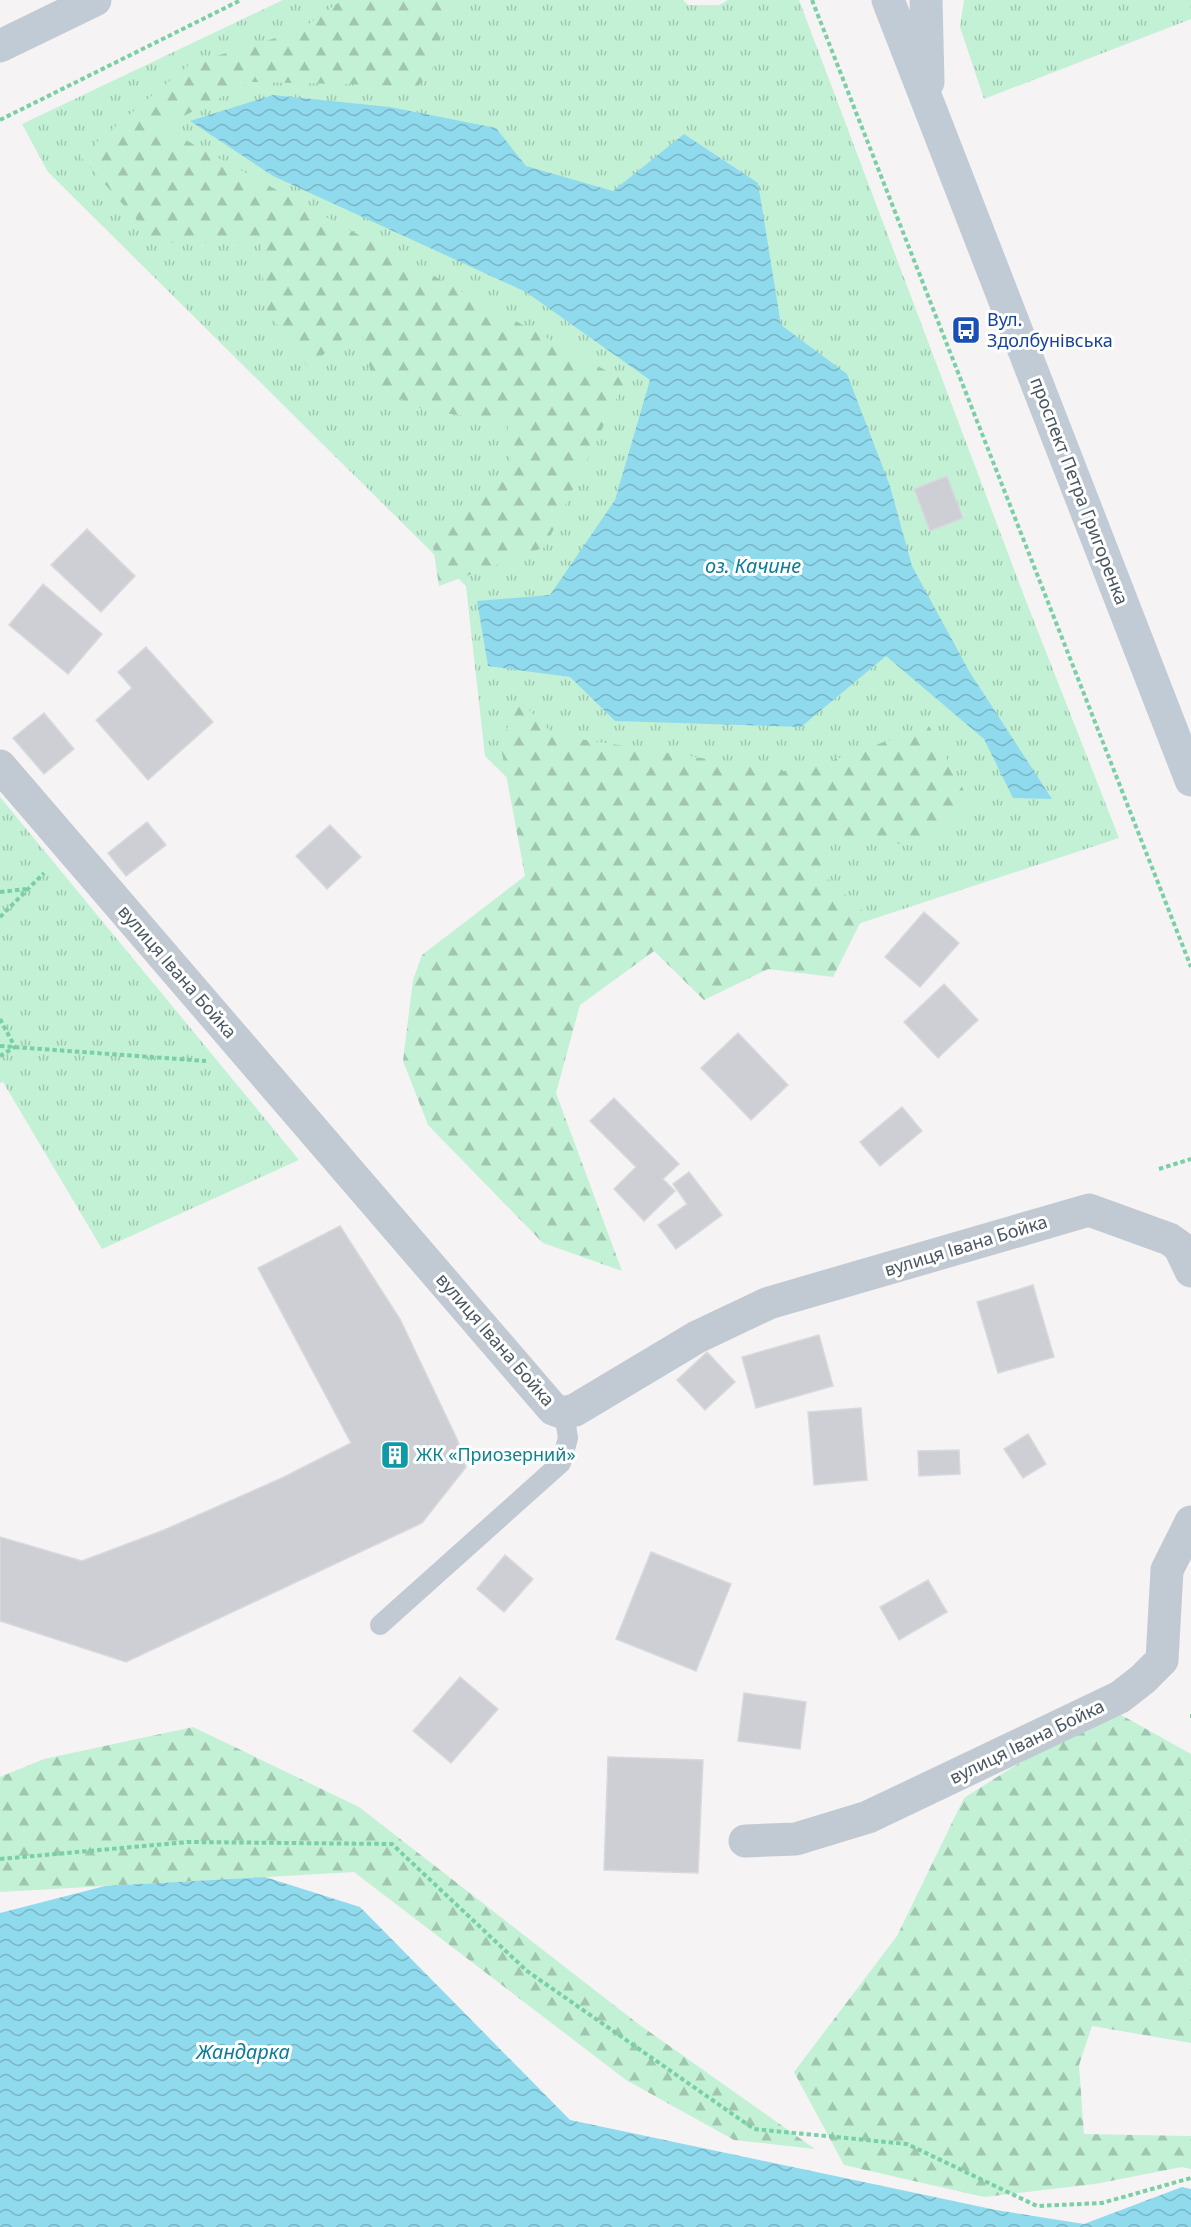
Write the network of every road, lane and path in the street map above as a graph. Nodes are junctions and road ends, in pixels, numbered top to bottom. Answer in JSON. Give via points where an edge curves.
{"nodes":[{"id":1,"x":95,"y":0,"type":"edge"},
{"id":2,"x":241,"y":0,"type":"edge"},
{"id":3,"x":812,"y":0,"type":"edge"},
{"id":4,"x":888,"y":0,"type":"edge"},
{"id":5,"x":926,"y":0,"type":"edge"},
{"id":6,"x":0,"y":46,"type":"edge"},
{"id":7,"x":929,"y":104,"type":"junction"},
{"id":8,"x":0,"y":120,"type":"edge"},
{"id":9,"x":0,"y":766,"type":"edge"},
{"id":10,"x":1191,"y":780,"type":"edge"},
{"id":11,"x":69,"y":847,"type":"junction"},
{"id":12,"x":28,"y":889,"type":"junction"},
{"id":13,"x":0,"y":892,"type":"edge"},
{"id":14,"x":0,"y":917,"type":"edge"},
{"id":15,"x":1191,"y":967,"type":"edge"},
{"id":16,"x":0,"y":1019,"type":"edge"},
{"id":17,"x":0,"y":1046,"type":"edge"},
{"id":18,"x":15,"y":1047,"type":"junction"},
{"id":19,"x":0,"y":1056,"type":"edge"},
{"id":20,"x":257,"y":1065,"type":"junction"},
{"id":21,"x":1191,"y":1159,"type":"edge"},
{"id":22,"x":1159,"y":1169,"type":"dead end"},
{"id":23,"x":1191,"y":1271,"type":"edge"},
{"id":24,"x":564,"y":1413,"type":"junction"},
{"id":25,"x":1191,"y":1522,"type":"edge"},
{"id":26,"x":380,"y":1625,"type":"dead end"},
{"id":27,"x":745,"y":1841,"type":"dead end"},
{"id":28,"x":0,"y":1859,"type":"edge"},
{"id":29,"x":1191,"y":2178,"type":"edge"}],
"edges":[{"from":1,"to":6,"type":"main road"},
{"from":2,"to":8,"type":"path"},
{"from":3,"to":15,"type":"path"},
{"from":4,"to":7,"type":"main road","name":"проспект Петра Григоренка"},
{"from":5,"to":7,"type":"main road"},
{"from":7,"to":10,"type":"main road","name":"проспект Петра Григоренка"},
{"from":9,"to":11,"type":"street","name":"вулиця Івана Бойка"},
{"from":11,"to":12,"type":"path"},
{"from":11,"to":20,"type":"street","name":"вулиця Івана Бойка"},
{"from":12,"to":13,"type":"path"},
{"from":12,"to":14,"type":"path"},
{"from":16,"to":18,"type":"path"},
{"from":17,"to":18,"type":"path"},
{"from":18,"to":19,"type":"path"},
{"from":18,"to":20,"type":"path"},
{"from":20,"to":24,"type":"street","name":"вулиця Івана Бойка","via":[[553,1409]]},
{"from":21,"to":22,"type":"path"},
{"from":23,"to":24,"type":"street","name":"вулиця Івана Бойка","via":[[1179,1246],[1169,1239],[1089,1210],[769,1303],[697,1337]]},
{"from":24,"to":26,"type":"lane","via":[[568,1438],[561,1463]]},
{"from":25,"to":27,"type":"street","name":"вулиця Івана Бойка","via":[[1167,1570],[1162,1660],[1120,1697],[868,1817],[796,1839]]},
{"from":28,"to":29,"type":"path","via":[[188,1842],[393,1844],[527,1971],[754,2129],[907,2144],[1036,2206],[1102,2203]]}]}
